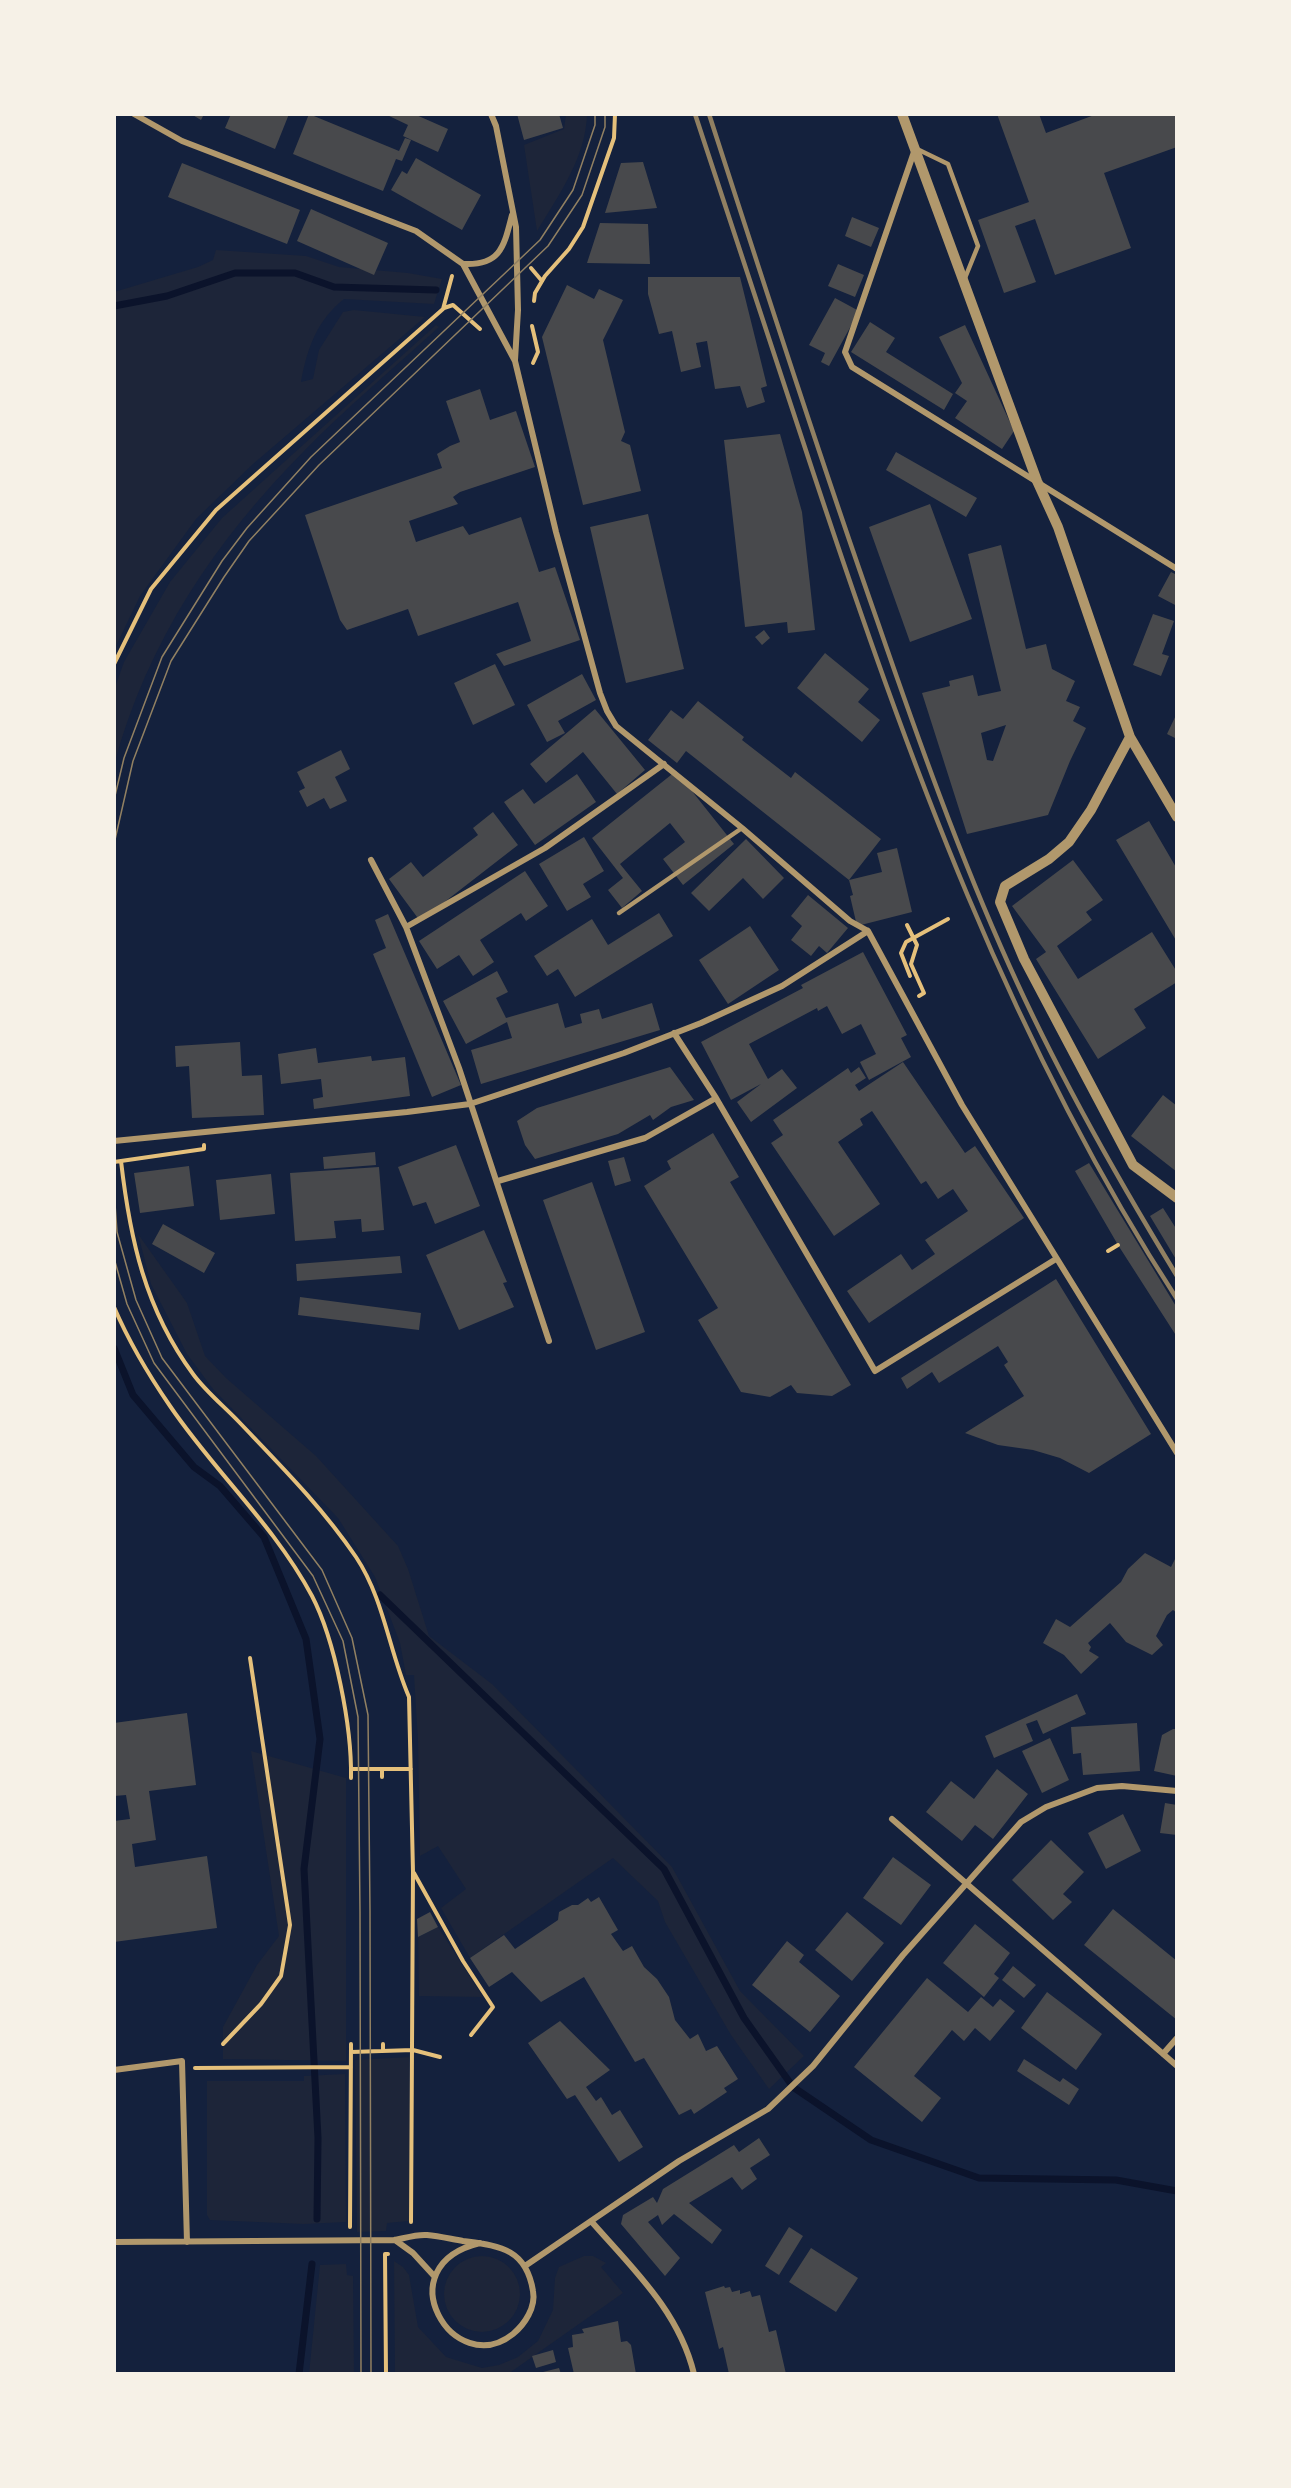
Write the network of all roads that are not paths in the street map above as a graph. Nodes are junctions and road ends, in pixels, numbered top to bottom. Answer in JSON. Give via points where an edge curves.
{"nodes":[{"id":1,"x":134,"y":114,"type":"edge"},
{"id":2,"x":491,"y":114,"type":"edge"},
{"id":3,"x":902,"y":114,"type":"edge"},
{"id":4,"x":915,"y":148,"type":"junction"},
{"id":5,"x":514,"y":209,"type":"junction"},
{"id":6,"x":464,"y":264,"type":"junction"},
{"id":7,"x":964,"y":280,"type":"junction"},
{"id":8,"x":515,"y":361,"type":"junction"},
{"id":9,"x":1037,"y":481,"type":"junction"},
{"id":10,"x":1177,"y":569,"type":"edge"},
{"id":11,"x":1130,"y":737,"type":"junction"},
{"id":12,"x":664,"y":764,"type":"junction"},
{"id":13,"x":1177,"y":817,"type":"edge"},
{"id":14,"x":742,"y":828,"type":"junction"},
{"id":15,"x":371,"y":860,"type":"dead end"},
{"id":16,"x":619,"y":913,"type":"dead end"},
{"id":17,"x":406,"y":927,"type":"junction"},
{"id":18,"x":867,"y":931,"type":"junction"},
{"id":19,"x":674,"y":1033,"type":"junction"},
{"id":20,"x":716,"y":1098,"type":"junction"},
{"id":21,"x":470,"y":1104,"type":"junction"},
{"id":22,"x":114,"y":1141,"type":"edge"},
{"id":23,"x":498,"y":1181,"type":"junction"},
{"id":24,"x":1177,"y":1198,"type":"edge"},
{"id":25,"x":1056,"y":1259,"type":"junction"},
{"id":26,"x":549,"y":1341,"type":"dead end"},
{"id":27,"x":1177,"y":1453,"type":"edge"},
{"id":28,"x":1177,"y":1791,"type":"edge"},
{"id":29,"x":892,"y":1819,"type":"dead end"},
{"id":30,"x":966,"y":1886,"type":"junction"},
{"id":31,"x":1177,"y":2038,"type":"edge"},
{"id":32,"x":1163,"y":2054,"type":"junction"},
{"id":33,"x":1177,"y":2066,"type":"edge"},
{"id":34,"x":114,"y":2070,"type":"edge"},
{"id":35,"x":591,"y":2221,"type":"junction"},
{"id":36,"x":395,"y":2240,"type":"junction"},
{"id":37,"x":114,"y":2242,"type":"edge"},
{"id":38,"x":187,"y":2242,"type":"junction"},
{"id":39,"x":480,"y":2243,"type":"junction"},
{"id":40,"x":525,"y":2266,"type":"junction"},
{"id":41,"x":435,"y":2277,"type":"junction"},
{"id":42,"x":694,"y":2374,"type":"edge"}],
"edges":[{"from":1,"to":6,"type":"street","via":[[182,141],[416,231]]},
{"from":2,"to":5,"type":"street"},
{"from":3,"to":4,"type":"street"},
{"from":4,"to":7,"type":"street"},
{"from":4,"to":7,"type":"lane","via":[[948,164],[975,236],[978,246]]},
{"from":4,"to":9,"type":"street","via":[[845,352],[852,367]]},
{"from":5,"to":6,"type":"street","via":[[505,244],[492,261]]},
{"from":5,"to":8,"type":"street","via":[[518,310]]},
{"from":6,"to":8,"type":"street"},
{"from":7,"to":9,"type":"street"},
{"from":8,"to":12,"type":"street","via":[[600,693],[616,726]]},
{"from":9,"to":10,"type":"street"},
{"from":9,"to":11,"type":"street","via":[[1058,527]]},
{"from":11,"to":13,"type":"street"},
{"from":11,"to":24,"type":"street","via":[[1069,842],[1005,886],[1000,902],[1024,959],[1133,1165]]},
{"from":12,"to":14,"type":"street"},
{"from":12,"to":17,"type":"street","via":[[545,848]]},
{"from":14,"to":16,"type":"lane"},
{"from":14,"to":18,"type":"street","via":[[850,921]]},
{"from":15,"to":17,"type":"street"},
{"from":17,"to":21,"type":"street"},
{"from":18,"to":19,"type":"street","via":[[782,986]]},
{"from":18,"to":25,"type":"street","via":[[962,1105]]},
{"from":19,"to":20,"type":"street"},
{"from":19,"to":21,"type":"street"},
{"from":20,"to":23,"type":"street","via":[[645,1138]]},
{"from":20,"to":25,"type":"street","via":[[874,1371]]},
{"from":21,"to":22,"type":"street"},
{"from":21,"to":23,"type":"street"},
{"from":23,"to":26,"type":"street"},
{"from":25,"to":27,"type":"street"},
{"from":28,"to":30,"type":"street","via":[[1122,1785],[1097,1788],[1055,1803],[1021,1822]]},
{"from":29,"to":30,"type":"street"},
{"from":30,"to":32,"type":"street"},
{"from":30,"to":35,"type":"street","via":[[903,1955],[813,2066],[768,2109],[679,2161]]},
{"from":31,"to":32,"type":"street"},
{"from":32,"to":33,"type":"street"},
{"from":34,"to":38,"type":"street","via":[[182,2061]]},
{"from":35,"to":40,"type":"street"},
{"from":35,"to":42,"type":"street","via":[[665,2305],[689,2353]]},
{"from":36,"to":38,"type":"street"},
{"from":36,"to":39,"type":"street","via":[[425,2234]]},
{"from":36,"to":41,"type":"street"},
{"from":37,"to":38,"type":"street"},
{"from":39,"to":40,"type":"street","via":[[506,2249]]},
{"from":39,"to":41,"type":"street","via":[[463,2247],[444,2262]]},
{"from":40,"to":41,"type":"street","via":[[534,2295],[530,2312],[512,2335],[496,2343],[459,2339],[446,2328],[436,2313],[432,2295]]}]}
